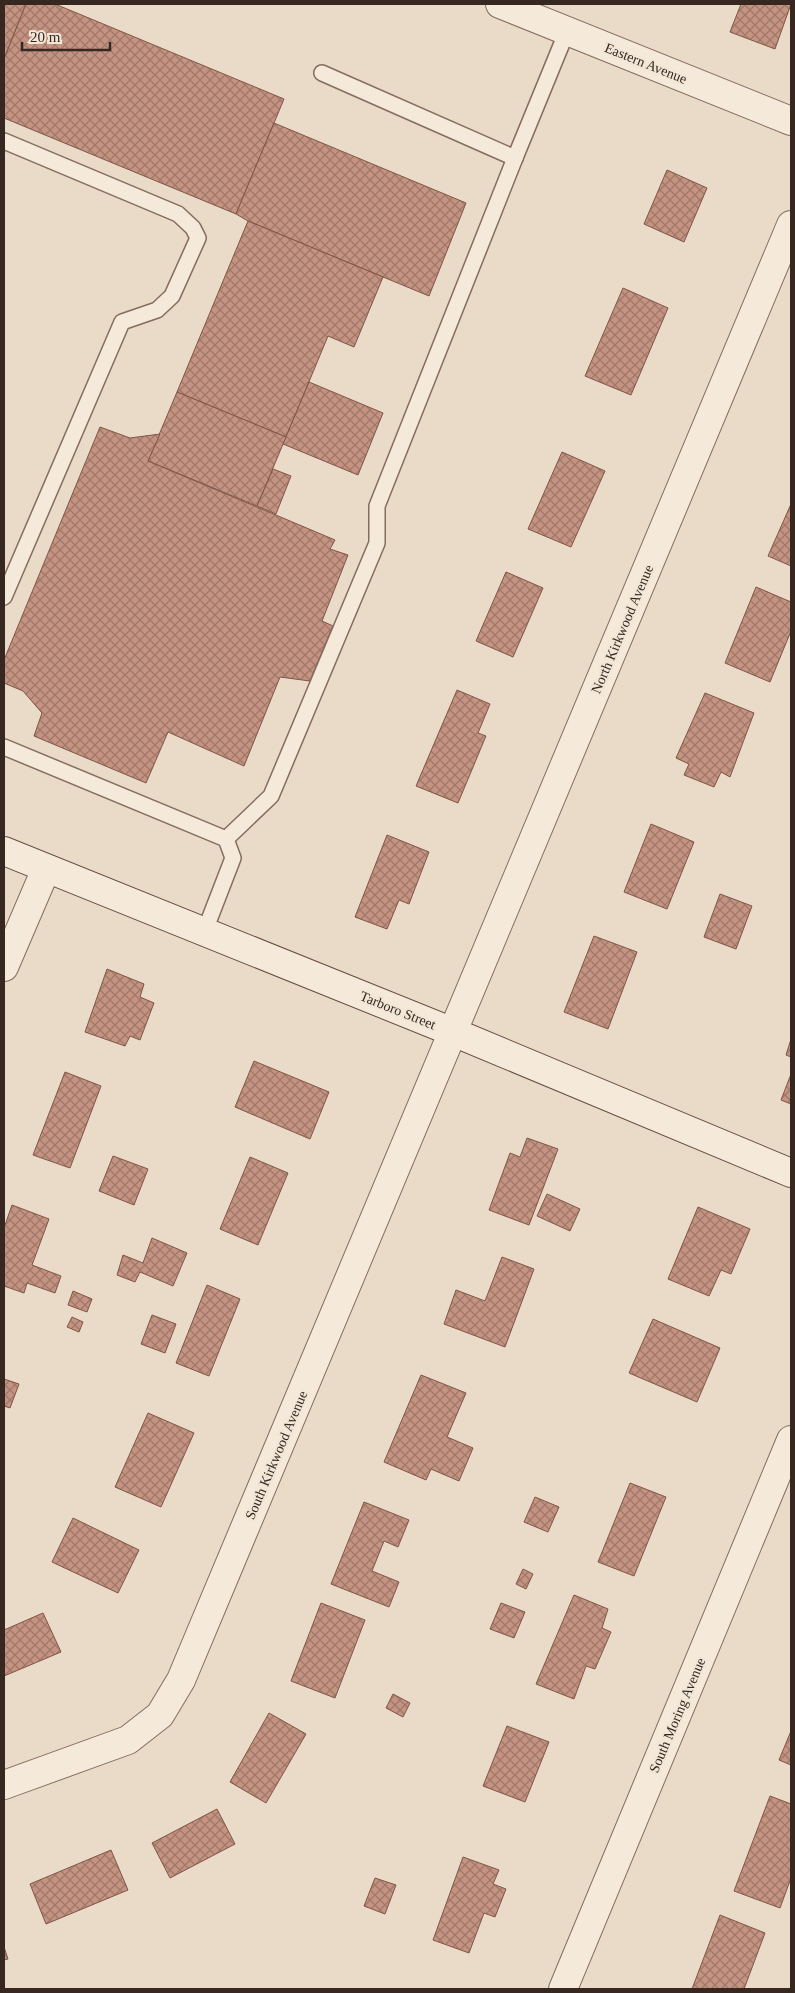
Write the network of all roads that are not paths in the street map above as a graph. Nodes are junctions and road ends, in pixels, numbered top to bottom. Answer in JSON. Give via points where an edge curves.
{"nodes":[{"id":1,"x":500,"y":4,"type":"edge"},
{"id":2,"x":567,"y":31,"type":"junction"},
{"id":3,"x":322,"y":73,"type":"dead end"},
{"id":4,"x":791,"y":122,"type":"edge"},
{"id":5,"x":4,"y":141,"type":"edge"},
{"id":6,"x":515,"y":158,"type":"junction"},
{"id":7,"x":791,"y":225,"type":"edge"},
{"id":8,"x":4,"y":597,"type":"edge"},
{"id":9,"x":4,"y":747,"type":"edge"},
{"id":10,"x":226,"y":839,"type":"junction"},
{"id":11,"x":4,"y":852,"type":"edge"},
{"id":12,"x":46,"y":869,"type":"junction"},
{"id":13,"x":204,"y":933,"type":"junction"},
{"id":14,"x":4,"y":967,"type":"edge"},
{"id":15,"x":453,"y":1032,"type":"junction"},
{"id":16,"x":791,"y":1173,"type":"edge"},
{"id":17,"x":791,"y":1440,"type":"edge"},
{"id":18,"x":4,"y":1785,"type":"edge"},
{"id":19,"x":563,"y":1989,"type":"edge"}],
"edges":[{"from":1,"to":2,"type":"street","name":"Eastern Avenue"},
{"from":2,"to":4,"type":"street","name":"Eastern Avenue"},
{"from":2,"to":6,"type":"lane"},
{"from":3,"to":6,"type":"lane"},
{"from":5,"to":8,"type":"lane","via":[[178,214],[193,228],[198,238],[172,296],[157,310],[122,322]]},
{"from":6,"to":10,"type":"lane","via":[[377,506],[377,543],[275,787],[271,796]]},
{"from":7,"to":15,"type":"street","name":"North Kirkwood Avenue"},
{"from":9,"to":10,"type":"lane"},
{"from":10,"to":13,"type":"lane","via":[[233,858]]},
{"from":11,"to":12,"type":"street","name":"Tarboro Street"},
{"from":12,"to":13,"type":"street","name":"Tarboro Street"},
{"from":12,"to":14,"type":"street"},
{"from":13,"to":15,"type":"street","name":"Tarboro Street"},
{"from":15,"to":16,"type":"street","name":"Tarboro Street"},
{"from":15,"to":18,"type":"street","name":"South Kirkwood Avenue","via":[[181,1680],[160,1714],[128,1740]]},
{"from":17,"to":19,"type":"street","name":"South Moring Avenue"}]}
